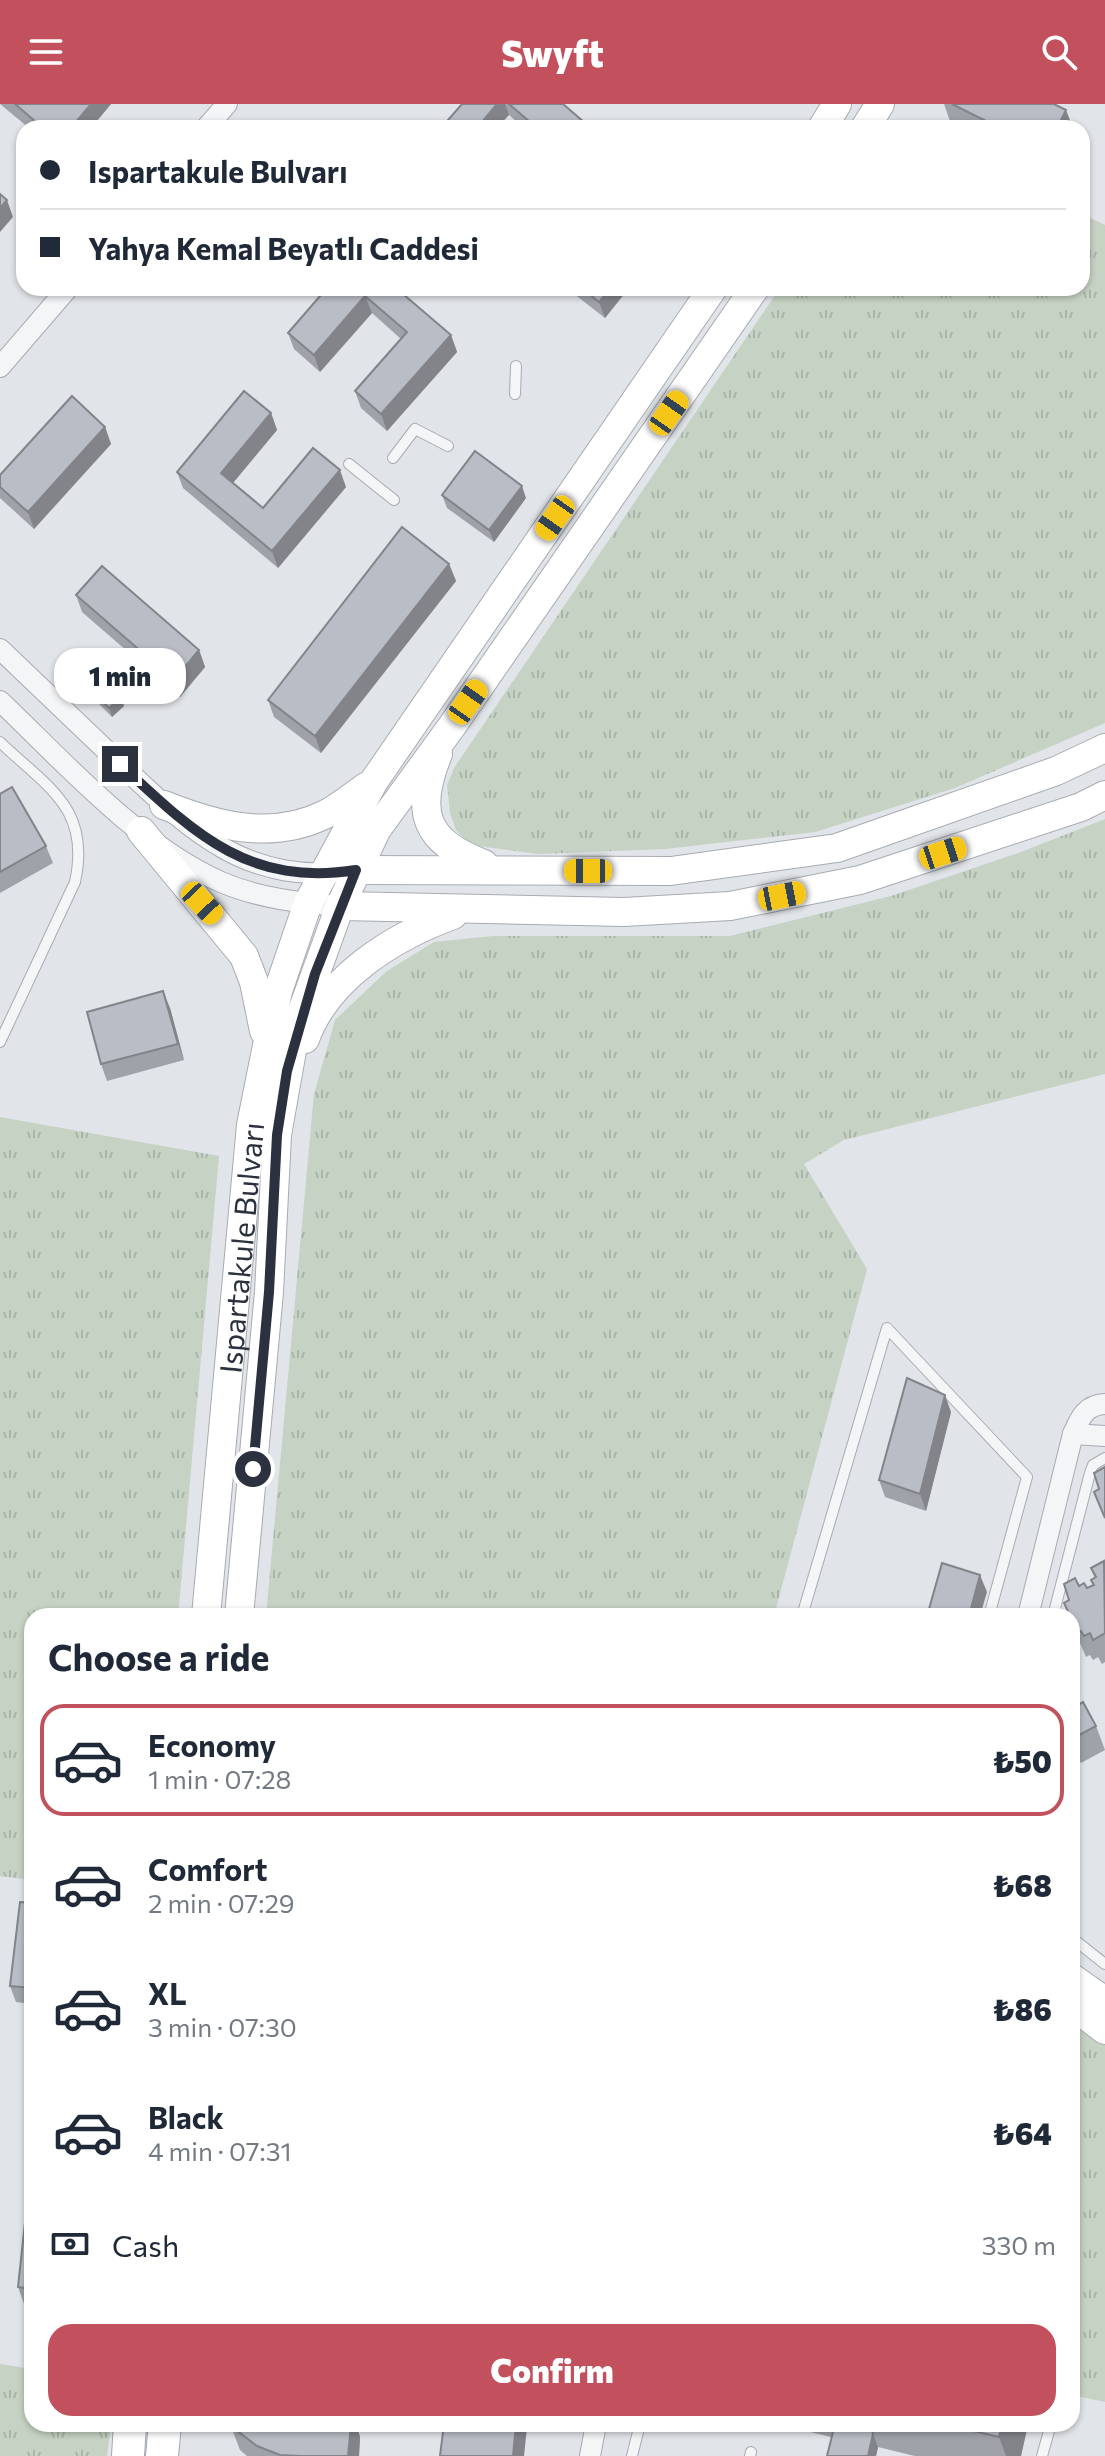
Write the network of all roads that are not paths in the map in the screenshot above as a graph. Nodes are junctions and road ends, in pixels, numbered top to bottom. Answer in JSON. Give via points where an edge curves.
{"nodes":[{"id":1,"x":227,"y":104,"type":"edge"},
{"id":2,"x":213,"y":120,"type":"edge"},
{"id":3,"x":61,"y":296,"type":"edge"},
{"id":4,"x":707,"y":296,"type":"edge"},
{"id":5,"x":749,"y":296,"type":"edge"},
{"id":6,"x":516,"y":366,"type":"dead end"},
{"id":7,"x":0,"y":367,"type":"edge"},
{"id":8,"x":515,"y":394,"type":"dead end"},
{"id":9,"x":448,"y":446,"type":"dead end"},
{"id":10,"x":393,"y":458,"type":"dead end"},
{"id":11,"x":349,"y":464,"type":"dead end"},
{"id":12,"x":394,"y":500,"type":"dead end"},
{"id":13,"x":0,"y":649,"type":"edge"},
{"id":14,"x":0,"y":701,"type":"edge"},
{"id":15,"x":452,"y":726,"type":"junction"},
{"id":16,"x":0,"y":742,"type":"edge"},
{"id":17,"x":1105,"y":748,"type":"edge"},
{"id":18,"x":374,"y":781,"type":"junction"},
{"id":19,"x":1105,"y":795,"type":"edge"},
{"id":20,"x":164,"y":805,"type":"junction"},
{"id":21,"x":141,"y":831,"type":"junction"},
{"id":22,"x":356,"y":870,"type":"junction"},
{"id":23,"x":504,"y":871,"type":"junction"},
{"id":24,"x":320,"y":876,"type":"junction"},
{"id":25,"x":308,"y":903,"type":"junction"},
{"id":26,"x":340,"y":906,"type":"junction"},
{"id":27,"x":468,"y":909,"type":"junction"},
{"id":28,"x":266,"y":1040,"type":"junction"},
{"id":29,"x":0,"y":1042,"type":"edge"},
{"id":30,"x":281,"y":1107,"type":"junction"},
{"id":31,"x":1105,"y":1404,"type":"edge"},
{"id":32,"x":1073,"y":1434,"type":"junction"},
{"id":33,"x":1105,"y":1436,"type":"edge"},
{"id":34,"x":1105,"y":1458,"type":"edge"},
{"id":35,"x":207,"y":1608,"type":"edge"},
{"id":36,"x":240,"y":1608,"type":"edge"},
{"id":37,"x":804,"y":1608,"type":"edge"},
{"id":38,"x":991,"y":1608,"type":"edge"},
{"id":39,"x":1030,"y":1608,"type":"edge"},
{"id":40,"x":1055,"y":1608,"type":"edge"},
{"id":41,"x":1080,"y":1944,"type":"edge"},
{"id":42,"x":1105,"y":1964,"type":"edge"},
{"id":43,"x":1080,"y":1984,"type":"edge"},
{"id":44,"x":1105,"y":2001,"type":"edge"},
{"id":45,"x":1080,"y":2011,"type":"edge"},
{"id":46,"x":1105,"y":2030,"type":"edge"},
{"id":47,"x":130,"y":2432,"type":"edge"},
{"id":48,"x":164,"y":2432,"type":"edge"},
{"id":49,"x":594,"y":2432,"type":"edge"},
{"id":50,"x":638,"y":2432,"type":"edge"},
{"id":51,"x":1049,"y":2432,"type":"edge"},
{"id":52,"x":128,"y":2456,"type":"edge"},
{"id":53,"x":162,"y":2456,"type":"edge"},
{"id":54,"x":590,"y":2456,"type":"edge"},
{"id":55,"x":632,"y":2456,"type":"edge"},
{"id":56,"x":1042,"y":2456,"type":"edge"}],
"edges":[{"from":1,"to":2,"type":"street"},
{"from":3,"to":7,"type":"street"},
{"from":4,"to":18,"type":"main road","name":"Ispartakule Bulvarı"},
{"from":5,"to":15,"type":"main road","name":"Ispartakule Bulvarı"},
{"from":6,"to":8,"type":"lane"},
{"from":9,"to":10,"type":"lane","via":[[415,429]]},
{"from":11,"to":12,"type":"lane"},
{"from":13,"to":20,"type":"street"},
{"from":14,"to":21,"type":"street"},
{"from":15,"to":22,"type":"main road","name":"Ispartakule Bulvarı","via":[[403,790]]},
{"from":15,"to":23,"type":"main road","via":[[428,778],[427,814],[438,838],[453,852]]},
{"from":16,"to":29,"type":"lane","via":[[71,813],[81,856],[75,882]]},
{"from":17,"to":23,"type":"main road","via":[[1056,771],[837,848],[671,871]]},
{"from":18,"to":20,"type":"main road","via":[[325,815],[272,828],[244,830]]},
{"from":18,"to":24,"type":"main road","name":"Ispartakule Bulvarı"},
{"from":19,"to":27,"type":"main road","via":[[860,880],[730,906],[624,912]]},
{"from":20,"to":24,"type":"street","via":[[209,841],[250,862]]},
{"from":21,"to":25,"type":"street","via":[[220,882]]},
{"from":21,"to":28,"type":"main road","via":[[244,956]]},
{"from":22,"to":23,"type":"main road"},
{"from":22,"to":24,"type":"street"},
{"from":22,"to":26,"type":"main road","name":"Ispartakule Bulvarı"},
{"from":24,"to":25,"type":"main road","name":"Ispartakule Bulvarı"},
{"from":25,"to":26,"type":"street"},
{"from":25,"to":28,"type":"main road","name":"Ispartakule Bulvarı"},
{"from":26,"to":27,"type":"main road"},
{"from":26,"to":30,"type":"main road","name":"Ispartakule Bulvarı","via":[[296,1028]]},
{"from":27,"to":30,"type":"main road","via":[[418,928],[341,982],[310,1025]]},
{"from":28,"to":35,"type":"main road","name":"Ispartakule Bulvarı","via":[[251,1125]]},
{"from":30,"to":36,"type":"main road","name":"Ispartakule Bulvarı"},
{"from":31,"to":32,"type":"street","via":[[1088,1409]]},
{"from":32,"to":33,"type":"street"},
{"from":32,"to":39,"type":"street"},
{"from":34,"to":40,"type":"lane","via":[[1090,1473]]},
{"from":37,"to":38,"type":"lane","via":[[887,1328],[1027,1477]]},
{"from":41,"to":42,"type":"lane"},
{"from":43,"to":44,"type":"main road"},
{"from":45,"to":46,"type":"main road"},
{"from":47,"to":52,"type":"main road"},
{"from":48,"to":53,"type":"main road"},
{"from":49,"to":54,"type":"street"},
{"from":50,"to":55,"type":"lane"},
{"from":51,"to":56,"type":"lane"}]}
